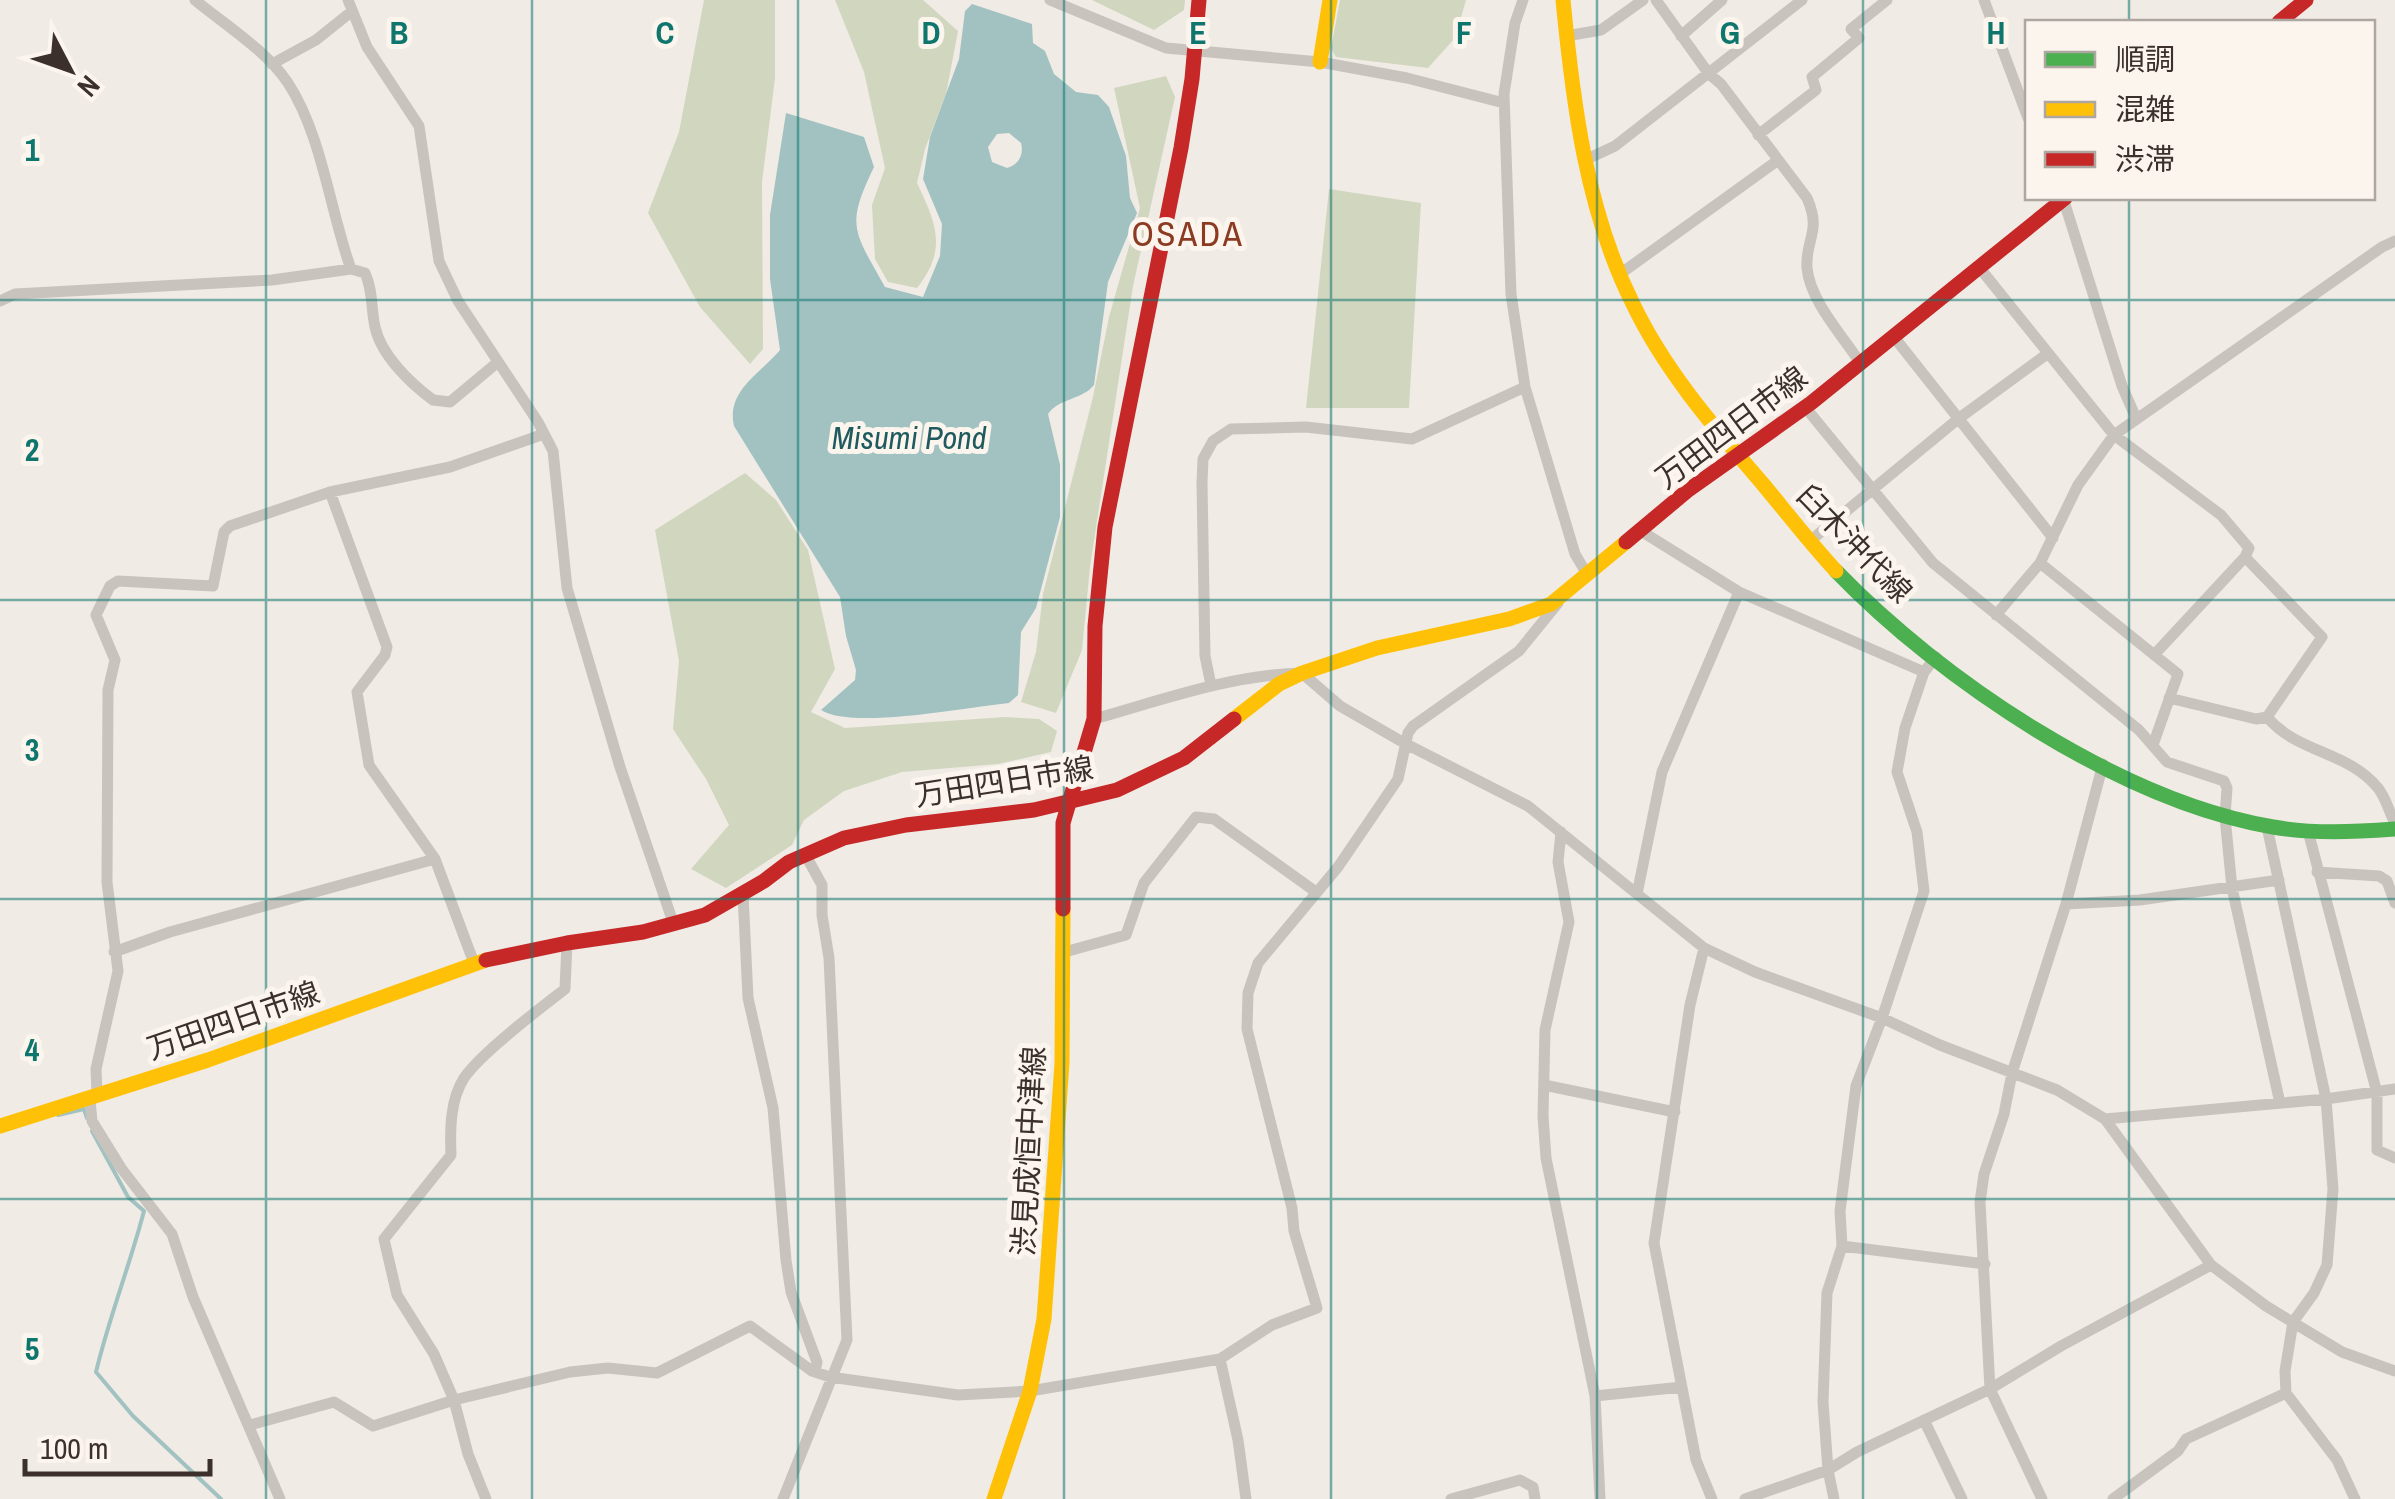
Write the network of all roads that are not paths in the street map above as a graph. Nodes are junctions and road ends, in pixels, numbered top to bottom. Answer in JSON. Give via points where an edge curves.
{"nodes":[{"id":1,"x":195,"y":0,"type":"edge"},
{"id":2,"x":1050,"y":0,"type":"edge"},
{"id":3,"x":1199,"y":0,"type":"edge"},
{"id":4,"x":1330,"y":0,"type":"edge"},
{"id":5,"x":1522,"y":0,"type":"edge"},
{"id":6,"x":1563,"y":0,"type":"edge"},
{"id":7,"x":1643,"y":0,"type":"edge"},
{"id":8,"x":1656,"y":0,"type":"edge"},
{"id":9,"x":1722,"y":0,"type":"edge"},
{"id":10,"x":1802,"y":0,"type":"edge"},
{"id":11,"x":1887,"y":0,"type":"edge"},
{"id":12,"x":1984,"y":0,"type":"edge"},
{"id":13,"x":2306,"y":0,"type":"edge"},
{"id":14,"x":350,"y":6,"type":"edge"},
{"id":15,"x":2281,"y":20,"type":"edge"},
{"id":16,"x":1566,"y":36,"type":"junction"},
{"id":17,"x":1682,"y":36,"type":"junction"},
{"id":18,"x":1194,"y":51,"type":"junction"},
{"id":19,"x":1320,"y":62,"type":"junction"},
{"id":20,"x":272,"y":64,"type":"junction"},
{"id":21,"x":1708,"y":74,"type":"junction"},
{"id":22,"x":1504,"y":103,"type":"junction"},
{"id":23,"x":2025,"y":110,"type":"edge"},
{"id":24,"x":1758,"y":135,"type":"junction"},
{"id":25,"x":1585,"y":160,"type":"junction"},
{"id":26,"x":1778,"y":160,"type":"junction"},
{"id":27,"x":2062,"y":200,"type":"edge"},
{"id":28,"x":2065,"y":200,"type":"edge"},
{"id":29,"x":2395,"y":241,"type":"edge"},
{"id":30,"x":1979,"y":267,"type":"junction"},
{"id":31,"x":352,"y":269,"type":"junction"},
{"id":32,"x":1620,"y":274,"type":"junction"},
{"id":33,"x":0,"y":301,"type":"edge"},
{"id":34,"x":1894,"y":338,"type":"junction"},
{"id":35,"x":2047,"y":354,"type":"junction"},
{"id":36,"x":498,"y":362,"type":"junction"},
{"id":37,"x":1861,"y":364,"type":"junction"},
{"id":38,"x":1526,"y":387,"type":"junction"},
{"id":39,"x":1805,"y":407,"type":"junction"},
{"id":40,"x":2136,"y":418,"type":"junction"},
{"id":41,"x":1958,"y":420,"type":"junction"},
{"id":42,"x":544,"y":434,"type":"junction"},
{"id":43,"x":2114,"y":435,"type":"junction"},
{"id":44,"x":1736,"y":454,"type":"junction"},
{"id":45,"x":1872,"y":488,"type":"junction"},
{"id":46,"x":330,"y":492,"type":"junction"},
{"id":47,"x":1641,"y":531,"type":"junction"},
{"id":48,"x":2054,"y":538,"type":"junction"},
{"id":49,"x":1810,"y":541,"type":"junction"},
{"id":50,"x":2245,"y":558,"type":"junction"},
{"id":51,"x":2040,"y":563,"type":"junction"},
{"id":52,"x":1587,"y":574,"type":"junction"},
{"id":53,"x":1739,"y":592,"type":"junction"},
{"id":54,"x":1562,"y":598,"type":"junction"},
{"id":55,"x":1996,"y":615,"type":"junction"},
{"id":56,"x":2154,"y":655,"type":"junction"},
{"id":57,"x":1936,"y":657,"type":"junction"},
{"id":58,"x":1924,"y":672,"type":"junction"},
{"id":59,"x":1302,"y":673,"type":"junction"},
{"id":60,"x":1211,"y":686,"type":"junction"},
{"id":61,"x":2170,"y":698,"type":"junction"},
{"id":62,"x":2267,"y":717,"type":"junction"},
{"id":63,"x":1094,"y":720,"type":"junction"},
{"id":64,"x":1406,"y":744,"type":"junction"},
{"id":65,"x":2152,"y":746,"type":"junction"},
{"id":66,"x":2103,"y":764,"type":"junction"},
{"id":67,"x":1071,"y":800,"type":"junction"},
{"id":68,"x":2225,"y":817,"type":"junction"},
{"id":69,"x":2267,"y":826,"type":"junction"},
{"id":70,"x":2395,"y":826,"type":"edge"},
{"id":71,"x":1561,"y":832,"type":"junction"},
{"id":72,"x":2308,"y":832,"type":"junction"},
{"id":73,"x":805,"y":854,"type":"junction"},
{"id":74,"x":435,"y":859,"type":"junction"},
{"id":75,"x":2318,"y":872,"type":"junction"},
{"id":76,"x":2279,"y":880,"type":"junction"},
{"id":77,"x":2232,"y":888,"type":"junction"},
{"id":78,"x":1316,"y":892,"type":"junction"},
{"id":79,"x":743,"y":894,"type":"junction"},
{"id":80,"x":1636,"y":894,"type":"junction"},
{"id":81,"x":2395,"y":903,"type":"edge"},
{"id":82,"x":2066,"y":904,"type":"junction"},
{"id":83,"x":674,"y":924,"type":"junction"},
{"id":84,"x":567,"y":942,"type":"junction"},
{"id":85,"x":1704,"y":948,"type":"junction"},
{"id":86,"x":114,"y":952,"type":"junction"},
{"id":87,"x":1061,"y":954,"type":"junction"},
{"id":88,"x":474,"y":963,"type":"junction"},
{"id":89,"x":1882,"y":1018,"type":"junction"},
{"id":90,"x":2012,"y":1073,"type":"junction"},
{"id":91,"x":1544,"y":1084,"type":"junction"},
{"id":92,"x":2395,"y":1089,"type":"edge"},
{"id":93,"x":2376,"y":1093,"type":"junction"},
{"id":94,"x":93,"y":1097,"type":"junction"},
{"id":95,"x":2326,"y":1100,"type":"junction"},
{"id":96,"x":2280,"y":1103,"type":"junction"},
{"id":97,"x":1675,"y":1112,"type":"junction"},
{"id":98,"x":2105,"y":1120,"type":"junction"},
{"id":99,"x":0,"y":1126,"type":"edge"},
{"id":100,"x":2395,"y":1158,"type":"edge"},
{"id":101,"x":1842,"y":1246,"type":"junction"},
{"id":102,"x":1985,"y":1264,"type":"junction"},
{"id":103,"x":2210,"y":1265,"type":"junction"},
{"id":104,"x":2293,"y":1322,"type":"junction"},
{"id":105,"x":1220,"y":1359,"type":"junction"},
{"id":106,"x":2395,"y":1371,"type":"edge"},
{"id":107,"x":815,"y":1372,"type":"junction"},
{"id":108,"x":830,"y":1378,"type":"junction"},
{"id":109,"x":1682,"y":1387,"type":"junction"},
{"id":110,"x":1990,"y":1389,"type":"junction"},
{"id":111,"x":1030,"y":1392,"type":"junction"},
{"id":112,"x":2286,"y":1393,"type":"junction"},
{"id":113,"x":1595,"y":1396,"type":"junction"},
{"id":114,"x":454,"y":1400,"type":"junction"},
{"id":115,"x":1924,"y":1420,"type":"junction"},
{"id":116,"x":250,"y":1424,"type":"junction"},
{"id":117,"x":1828,"y":1470,"type":"junction"},
{"id":118,"x":280,"y":1499,"type":"edge"},
{"id":119,"x":486,"y":1499,"type":"edge"},
{"id":120,"x":784,"y":1499,"type":"edge"},
{"id":121,"x":994,"y":1499,"type":"edge"},
{"id":122,"x":1246,"y":1499,"type":"edge"},
{"id":123,"x":1451,"y":1499,"type":"edge"},
{"id":124,"x":1535,"y":1499,"type":"edge"},
{"id":125,"x":1600,"y":1499,"type":"edge"},
{"id":126,"x":1712,"y":1499,"type":"edge"},
{"id":127,"x":1745,"y":1499,"type":"edge"},
{"id":128,"x":1834,"y":1499,"type":"edge"},
{"id":129,"x":1962,"y":1499,"type":"edge"},
{"id":130,"x":2042,"y":1499,"type":"edge"},
{"id":131,"x":2113,"y":1499,"type":"edge"},
{"id":132,"x":2355,"y":1499,"type":"edge"}],
"edges":[{"from":1,"to":20,"type":"street"},
{"from":2,"to":18,"type":"street","via":[[1166,48]]},
{"from":3,"to":18,"type":"main road","name":"渋見成恒中津線"},
{"from":4,"to":19,"type":"main road"},
{"from":5,"to":22,"type":"street"},
{"from":6,"to":16,"type":"main road","name":"臼木沖代線"},
{"from":7,"to":16,"type":"street","via":[[1602,30]]},
{"from":8,"to":17,"type":"street"},
{"from":9,"to":17,"type":"street"},
{"from":10,"to":21,"type":"street"},
{"from":11,"to":24,"type":"street","via":[[1851,29],[1859,38],[1812,77],[1816,90]]},
{"from":12,"to":23,"type":"street"},
{"from":13,"to":15,"type":"main road"},
{"from":14,"to":20,"type":"street","via":[[316,40]]},
{"from":14,"to":36,"type":"street","via":[[367,47],[420,126],[438,261]]},
{"from":16,"to":25,"type":"main road","name":"臼木沖代線"},
{"from":17,"to":21,"type":"street"},
{"from":18,"to":19,"type":"street"},
{"from":18,"to":63,"type":"main road","name":"渋見成恒中津線","via":[[1181,148],[1105,527]]},
{"from":19,"to":22,"type":"street"},
{"from":20,"to":31,"type":"street","via":[[306,119]]},
{"from":21,"to":24,"type":"street"},
{"from":21,"to":25,"type":"street","via":[[1615,146]]},
{"from":22,"to":38,"type":"street","via":[[1511,294]]},
{"from":24,"to":26,"type":"street"},
{"from":25,"to":32,"type":"main road","name":"臼木沖代線"},
{"from":26,"to":32,"type":"street"},
{"from":26,"to":37,"type":"street","via":[[1813,212],[1807,265],[1812,289]]},
{"from":27,"to":30,"type":"main road","name":"万田四日市線"},
{"from":28,"to":40,"type":"street"},
{"from":29,"to":40,"type":"street"},
{"from":30,"to":34,"type":"main road","name":"万田四日市線"},
{"from":30,"to":35,"type":"street"},
{"from":31,"to":33,"type":"street","via":[[272,280],[15,294]]},
{"from":31,"to":36,"type":"street","via":[[365,273],[370,284],[374,324],[386,352],[433,400],[450,402]]},
{"from":32,"to":44,"type":"main road","name":"臼木沖代線","via":[[1665,363]]},
{"from":34,"to":37,"type":"main road","name":"万田四日市線"},
{"from":34,"to":41,"type":"street"},
{"from":35,"to":41,"type":"street"},
{"from":35,"to":43,"type":"street"},
{"from":36,"to":42,"type":"street"},
{"from":37,"to":39,"type":"main road","name":"万田四日市線"},
{"from":38,"to":52,"type":"street","via":[[1575,554]]},
{"from":38,"to":60,"type":"street","via":[[1412,439],[1306,427],[1231,429],[1213,441],[1202,482]]},
{"from":39,"to":44,"type":"main road","name":"万田四日市線"},
{"from":39,"to":45,"type":"street"},
{"from":40,"to":43,"type":"street"},
{"from":41,"to":45,"type":"street"},
{"from":41,"to":48,"type":"street"},
{"from":42,"to":46,"type":"street","via":[[450,468]]},
{"from":42,"to":83,"type":"street","via":[[557,471],[567,588]]},
{"from":43,"to":48,"type":"street","via":[[2078,484]]},
{"from":43,"to":50,"type":"street","via":[[2222,515],[2249,548]]},
{"from":44,"to":47,"type":"main road","name":"万田四日市線"},
{"from":44,"to":49,"type":"main road","name":"臼木沖代線"},
{"from":45,"to":49,"type":"street"},
{"from":45,"to":55,"type":"street","via":[[1933,563]]},
{"from":46,"to":74,"type":"street","via":[[387,647],[357,692],[369,765]]},
{"from":46,"to":86,"type":"street","via":[[230,526],[213,586],[118,580],[105,594],[96,615],[115,660],[108,690],[106,882]]},
{"from":47,"to":52,"type":"main road","name":"万田四日市線"},
{"from":47,"to":53,"type":"street"},
{"from":48,"to":51,"type":"street"},
{"from":49,"to":57,"type":"main road","name":"臼木沖代線","via":[[1849,585]]},
{"from":50,"to":56,"type":"street"},
{"from":50,"to":62,"type":"street","via":[[2322,637]]},
{"from":51,"to":55,"type":"street"},
{"from":51,"to":56,"type":"street"},
{"from":52,"to":54,"type":"main road","name":"万田四日市線"},
{"from":53,"to":58,"type":"street"},
{"from":53,"to":80,"type":"street","via":[[1662,772]]},
{"from":54,"to":59,"type":"main road","name":"万田四日市線"},
{"from":54,"to":64,"type":"street","via":[[1519,651],[1413,726]]},
{"from":55,"to":65,"type":"street"},
{"from":56,"to":61,"type":"street","via":[[2178,674]]},
{"from":57,"to":58,"type":"street"},
{"from":57,"to":66,"type":"main road","name":"臼木沖代線","via":[[2034,726]]},
{"from":58,"to":89,"type":"street","via":[[1897,772],[1917,832],[1924,891]]},
{"from":59,"to":60,"type":"street"},
{"from":59,"to":64,"type":"street","via":[[1340,706]]},
{"from":59,"to":67,"type":"main road","name":"万田四日市線","via":[[1156,774]]},
{"from":60,"to":63,"type":"street"},
{"from":61,"to":62,"type":"street"},
{"from":61,"to":65,"type":"street"},
{"from":62,"to":70,"type":"street","via":[[2294,741],[2354,766],[2380,790]]},
{"from":63,"to":67,"type":"main road","name":"渋見成恒中津線"},
{"from":64,"to":71,"type":"street","via":[[1528,806]]},
{"from":64,"to":78,"type":"street","via":[[1398,780]]},
{"from":65,"to":68,"type":"street","via":[[2167,762],[2224,781]]},
{"from":66,"to":68,"type":"main road","name":"臼木沖代線"},
{"from":66,"to":82,"type":"street"},
{"from":67,"to":73,"type":"main road","name":"万田四日市線","via":[[867,832]]},
{"from":67,"to":87,"type":"main road","name":"渋見成恒中津線","via":[[1064,823]]},
{"from":68,"to":69,"type":"main road","name":"臼木沖代線"},
{"from":68,"to":77,"type":"street"},
{"from":69,"to":72,"type":"main road","name":"臼木沖代線"},
{"from":69,"to":76,"type":"street"},
{"from":70,"to":72,"type":"main road","name":"臼木沖代線"},
{"from":71,"to":80,"type":"street"},
{"from":71,"to":91,"type":"street","via":[[1558,862],[1568,922],[1545,1030]]},
{"from":72,"to":75,"type":"street"},
{"from":73,"to":79,"type":"main road","name":"万田四日市線"},
{"from":73,"to":108,"type":"street","via":[[822,885],[845,1255],[847,1340]]},
{"from":74,"to":86,"type":"street"},
{"from":74,"to":88,"type":"street"},
{"from":75,"to":81,"type":"street","via":[[2379,876]]},
{"from":75,"to":93,"type":"street"},
{"from":76,"to":77,"type":"street"},
{"from":76,"to":95,"type":"street"},
{"from":77,"to":82,"type":"street"},
{"from":77,"to":96,"type":"street"},
{"from":78,"to":87,"type":"street","via":[[1214,820],[1196,817],[1144,883],[1126,936]]},
{"from":78,"to":105,"type":"street","via":[[1258,963],[1246,1030],[1317,1308],[1272,1325]]},
{"from":79,"to":83,"type":"main road","name":"万田四日市線"},
{"from":79,"to":107,"type":"street","via":[[748,998],[774,1108],[786,1260]]},
{"from":80,"to":85,"type":"street"},
{"from":82,"to":90,"type":"street"},
{"from":83,"to":84,"type":"main road","name":"万田四日市線"},
{"from":84,"to":88,"type":"main road","name":"万田四日市線"},
{"from":84,"to":114,"type":"street","via":[[564,990],[464,1079],[450,1122],[451,1155],[384,1238],[398,1295]]},
{"from":85,"to":89,"type":"street"},
{"from":85,"to":97,"type":"street"},
{"from":86,"to":94,"type":"street","via":[[118,971]]},
{"from":87,"to":111,"type":"main road","name":"渋見成恒中津線","via":[[1062,1063],[1049,1276]]},
{"from":88,"to":94,"type":"main road","name":"万田四日市線"},
{"from":89,"to":90,"type":"street"},
{"from":89,"to":101,"type":"street","via":[[1856,1086],[1840,1210]]},
{"from":90,"to":98,"type":"street","via":[[2057,1090]]},
{"from":90,"to":102,"type":"street","via":[[1980,1202]]},
{"from":91,"to":97,"type":"street"},
{"from":91,"to":113,"type":"street","via":[[1546,1158]]},
{"from":92,"to":93,"type":"street"},
{"from":93,"to":95,"type":"street"},
{"from":93,"to":100,"type":"street","via":[[2378,1150]]},
{"from":94,"to":99,"type":"main road","name":"万田四日市線"},
{"from":94,"to":116,"type":"street","via":[[92,1121],[172,1234]]},
{"from":95,"to":96,"type":"street"},
{"from":95,"to":104,"type":"street","via":[[2333,1189],[2327,1265]]},
{"from":96,"to":98,"type":"street"},
{"from":97,"to":109,"type":"street","via":[[1654,1242]]},
{"from":98,"to":103,"type":"street"},
{"from":101,"to":102,"type":"street"},
{"from":101,"to":117,"type":"street","via":[[1827,1292]]},
{"from":102,"to":110,"type":"street"},
{"from":103,"to":104,"type":"street"},
{"from":103,"to":110,"type":"street"},
{"from":104,"to":106,"type":"street","via":[[2342,1352]]},
{"from":104,"to":112,"type":"street"},
{"from":105,"to":111,"type":"street"},
{"from":105,"to":122,"type":"street"},
{"from":107,"to":108,"type":"street"},
{"from":107,"to":114,"type":"street","via":[[750,1326],[658,1372],[570,1372]]},
{"from":108,"to":111,"type":"street","via":[[958,1395]]},
{"from":108,"to":120,"type":"street"},
{"from":109,"to":113,"type":"street"},
{"from":109,"to":126,"type":"street","via":[[1696,1460]]},
{"from":110,"to":115,"type":"street"},
{"from":110,"to":130,"type":"street"},
{"from":111,"to":121,"type":"main road","name":"渋見成恒中津線"},
{"from":112,"to":131,"type":"street","via":[[2186,1439]]},
{"from":112,"to":132,"type":"street","via":[[2337,1460]]},
{"from":113,"to":125,"type":"street"},
{"from":114,"to":116,"type":"street","via":[[373,1426],[334,1402]]},
{"from":114,"to":119,"type":"street"},
{"from":115,"to":117,"type":"street"},
{"from":115,"to":129,"type":"street"},
{"from":116,"to":118,"type":"street"},
{"from":117,"to":127,"type":"street"},
{"from":117,"to":128,"type":"street"},
{"from":123,"to":124,"type":"street","via":[[1520,1480],[1533,1487]]}]}
